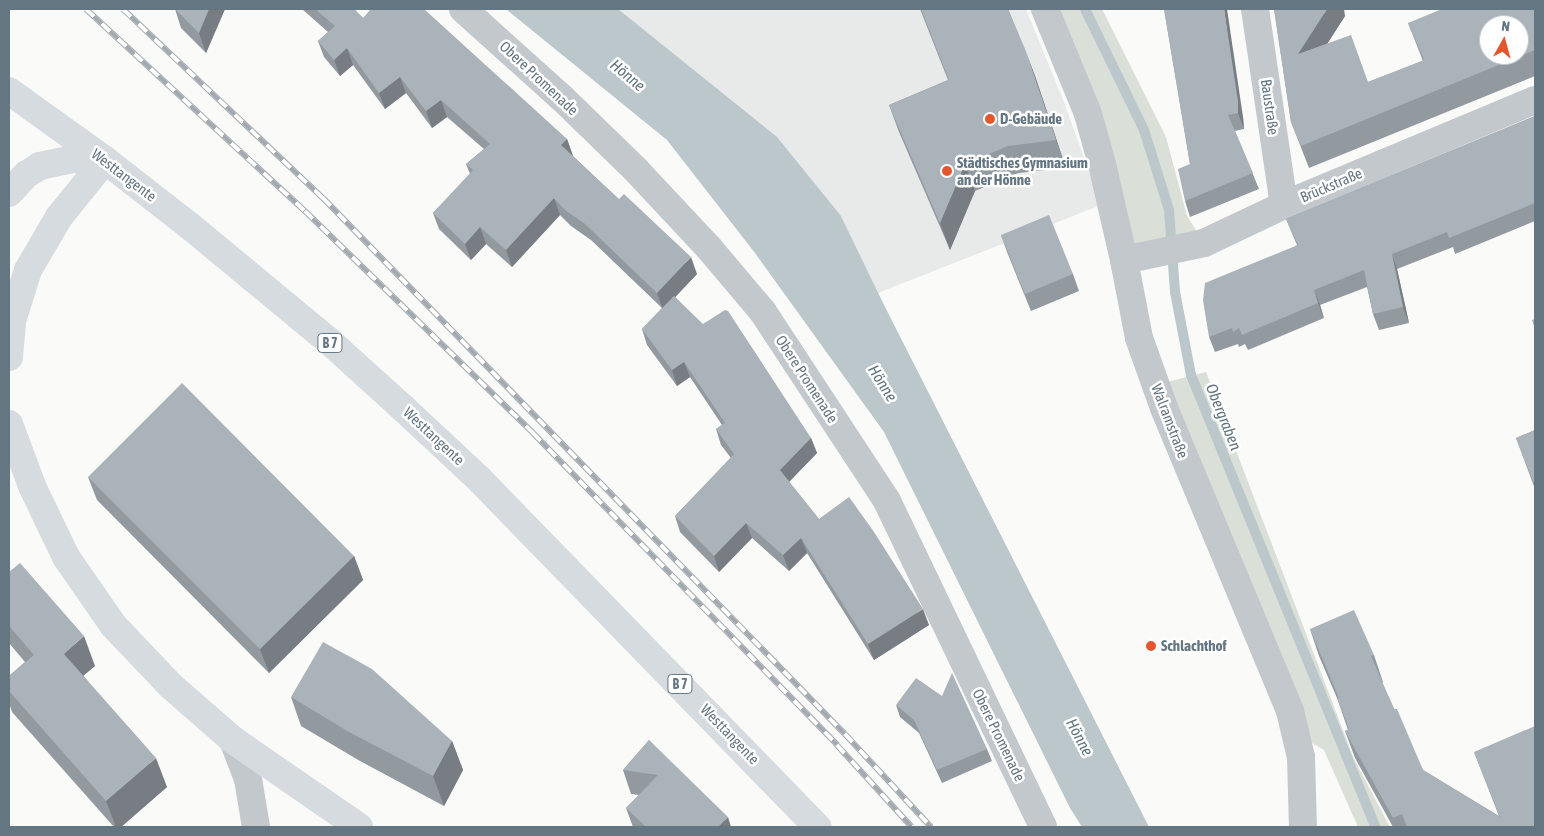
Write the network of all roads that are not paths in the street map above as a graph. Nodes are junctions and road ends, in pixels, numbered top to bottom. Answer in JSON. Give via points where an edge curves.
{"nodes":[{"id":1,"x":463,"y":9,"type":"edge"},
{"id":2,"x":1045,"y":9,"type":"edge"},
{"id":3,"x":1255,"y":9,"type":"edge"},
{"id":4,"x":9,"y":91,"type":"edge"},
{"id":5,"x":1535,"y":100,"type":"edge"},
{"id":6,"x":106,"y":160,"type":"junction"},
{"id":7,"x":9,"y":193,"type":"edge"},
{"id":8,"x":1284,"y":205,"type":"junction"},
{"id":9,"x":1124,"y":260,"type":"junction"},
{"id":10,"x":9,"y":357,"type":"edge"},
{"id":11,"x":9,"y":424,"type":"edge"},
{"id":12,"x":233,"y":740,"type":"junction"},
{"id":13,"x":256,"y":827,"type":"edge"},
{"id":14,"x":358,"y":827,"type":"edge"},
{"id":15,"x":818,"y":827,"type":"edge"},
{"id":16,"x":1043,"y":827,"type":"edge"},
{"id":17,"x":1303,"y":827,"type":"edge"}],
"edges":[{"from":1,"to":16,"type":"street","name":"Obere Promenade","via":[[636,170],[763,312],[887,501]]},
{"from":2,"to":9,"type":"street","name":"Walramstraße","via":[[1088,114]]},
{"from":3,"to":8,"type":"street","name":"Baustraße"},
{"from":4,"to":6,"type":"main road","name":"Westtangente","number":"B 7"},
{"from":5,"to":8,"type":"street","name":"Brückstraße"},
{"from":6,"to":7,"type":"main road","via":[[72,159],[40,166],[27,174]]},
{"from":6,"to":10,"type":"main road","via":[[60,217],[28,270],[12,321]]},
{"from":6,"to":15,"type":"main road","name":"Westtangente","number":"B 7","via":[[330,342],[479,479]]},
{"from":8,"to":9,"type":"street","name":"Brückstraße","via":[[1204,243]]},
{"from":9,"to":17,"type":"street","name":"Walramstraße","via":[[1139,338],[1164,408],[1290,712],[1301,757]]},
{"from":11,"to":12,"type":"main road","via":[[32,486],[66,557],[113,625],[171,686]]},
{"from":12,"to":13,"type":"street","via":[[248,779]]},
{"from":12,"to":14,"type":"main road"}]}
